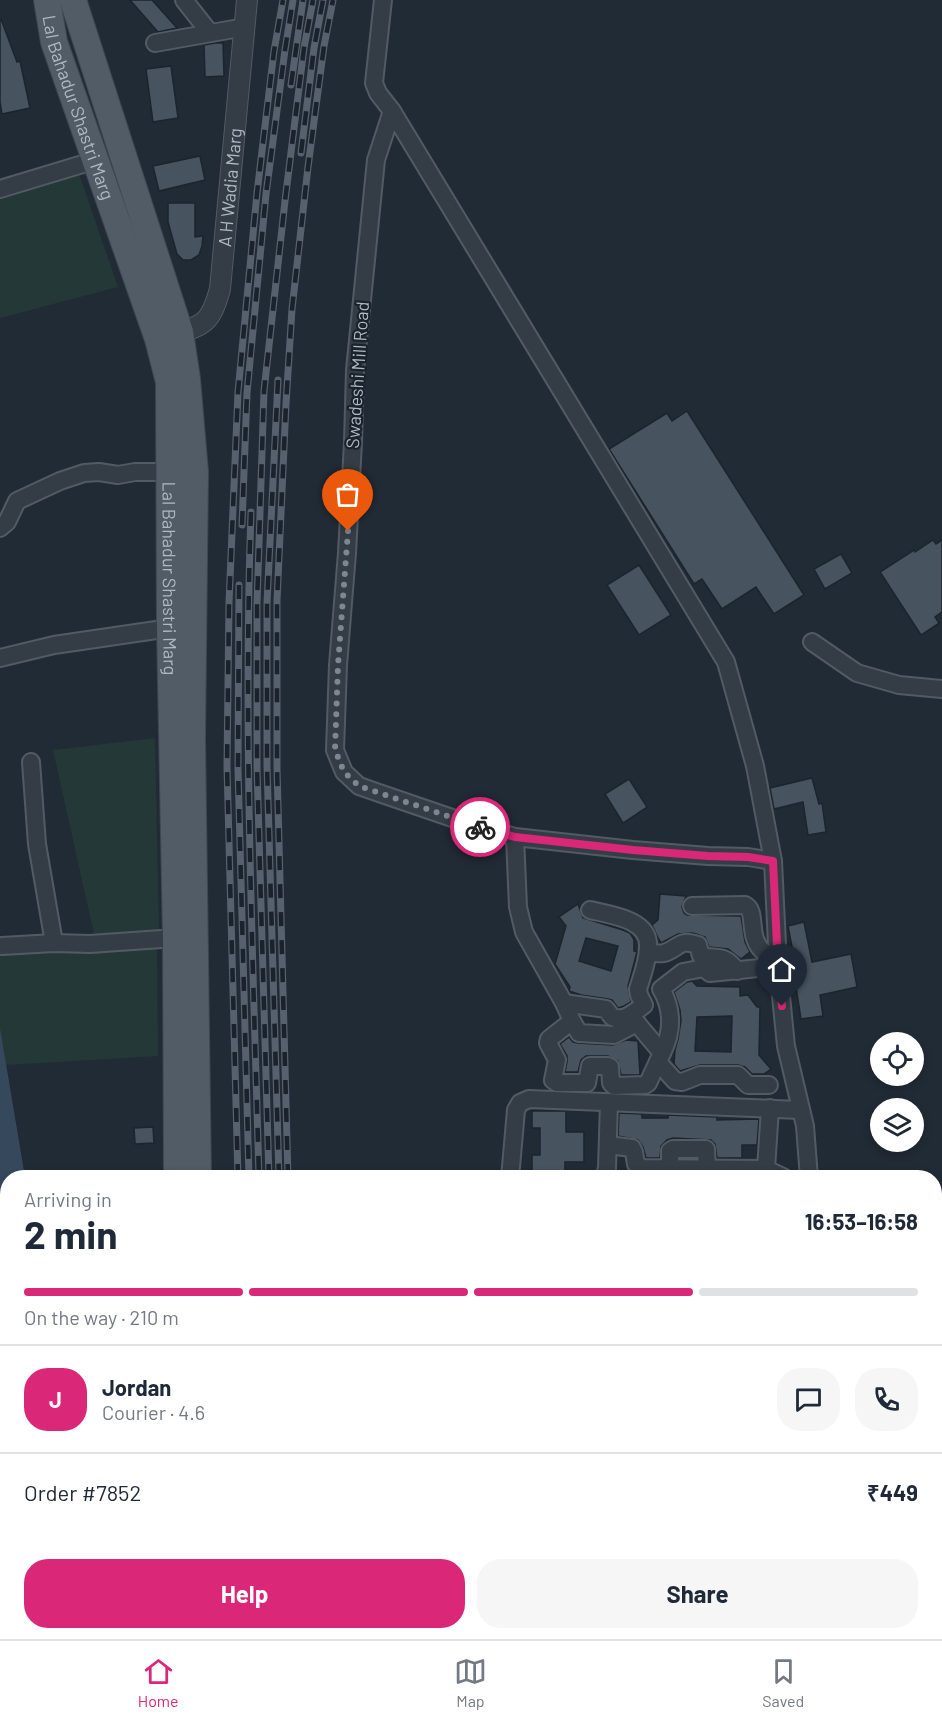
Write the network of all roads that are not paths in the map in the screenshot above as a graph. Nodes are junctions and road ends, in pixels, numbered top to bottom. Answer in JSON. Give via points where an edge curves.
{"nodes":[{"id":1,"x":47,"y":0,"type":"edge"},
{"id":2,"x":73,"y":0,"type":"edge"},
{"id":3,"x":184,"y":0,"type":"edge"},
{"id":4,"x":247,"y":0,"type":"edge"},
{"id":5,"x":383,"y":0,"type":"edge"},
{"id":6,"x":245,"y":27,"type":"junction"},
{"id":7,"x":210,"y":33,"type":"junction"},
{"id":8,"x":155,"y":43,"type":"dead end"},
{"id":9,"x":392,"y":111,"type":"junction"},
{"id":10,"x":96,"y":160,"type":"junction"},
{"id":11,"x":0,"y":189,"type":"edge"},
{"id":12,"x":169,"y":336,"type":"junction"},
{"id":13,"x":178,"y":380,"type":"junction"},
{"id":14,"x":170,"y":472,"type":"junction"},
{"id":15,"x":195,"y":472,"type":"junction"},
{"id":16,"x":0,"y":528,"type":"edge"},
{"id":17,"x":170,"y":628,"type":"junction"},
{"id":18,"x":812,"y":642,"type":"dead end"},
{"id":19,"x":0,"y":658,"type":"edge"},
{"id":20,"x":942,"y":689,"type":"edge"},
{"id":21,"x":31,"y":762,"type":"dead end"},
{"id":22,"x":515,"y":837,"type":"junction"},
{"id":23,"x":184,"y":842,"type":"junction"},
{"id":24,"x":773,"y":861,"type":"junction"},
{"id":25,"x":692,"y":906,"type":"dead end"},
{"id":26,"x":590,"y":910,"type":"dead end"},
{"id":27,"x":176,"y":938,"type":"junction"},
{"id":28,"x":54,"y":943,"type":"junction"},
{"id":29,"x":2,"y":946,"type":"dead end"},
{"id":30,"x":648,"y":952,"type":"junction"},
{"id":31,"x":778,"y":962,"type":"junction"},
{"id":32,"x":704,"y":963,"type":"junction"},
{"id":33,"x":186,"y":987,"type":"junction"},
{"id":34,"x":661,"y":989,"type":"junction"},
{"id":35,"x":564,"y":1003,"type":"junction"},
{"id":36,"x":637,"y":1014,"type":"junction"},
{"id":37,"x":572,"y":1021,"type":"junction"},
{"id":38,"x":660,"y":1057,"type":"junction"},
{"id":39,"x":769,"y":1084,"type":"dead end"},
{"id":40,"x":187,"y":1088,"type":"junction"},
{"id":41,"x":609,"y":1102,"type":"junction"},
{"id":42,"x":770,"y":1108,"type":"junction"},
{"id":43,"x":801,"y":1110,"type":"junction"},
{"id":44,"x":608,"y":1145,"type":"junction"},
{"id":45,"x":766,"y":1169,"type":"joint"},
{"id":46,"x":178,"y":1170,"type":"edge"},
{"id":47,"x":197,"y":1170,"type":"edge"},
{"id":48,"x":511,"y":1170,"type":"edge"},
{"id":49,"x":606,"y":1170,"type":"edge"},
{"id":50,"x":712,"y":1170,"type":"edge"},
{"id":51,"x":756,"y":1170,"type":"edge"},
{"id":52,"x":808,"y":1170,"type":"edge"}],
"edges":[{"from":1,"to":10,"type":"main road","name":"Lal Bahadur Shastri Marg","via":[[54,42]]},
{"from":2,"to":12,"type":"main road","name":"Lal Bahadur Shastri Marg"},
{"from":3,"to":7,"type":"street"},
{"from":4,"to":6,"type":"street","name":"A H Wadia Marg"},
{"from":5,"to":9,"type":"street","via":[[374,83]]},
{"from":6,"to":7,"type":"street"},
{"from":6,"to":12,"type":"street","name":"A H Wadia Marg","via":[[220,289],[210,316]]},
{"from":7,"to":8,"type":"street"},
{"from":9,"to":22,"type":"street","name":"Swadeshi Mill Road","via":[[376,160],[355,370],[335,750],[344,772],[359,786]]},
{"from":9,"to":24,"type":"street","via":[[726,662],[755,766]]},
{"from":10,"to":11,"type":"street"},
{"from":10,"to":12,"type":"main road","name":"Lal Bahadur Shastri Marg"},
{"from":12,"to":13,"type":"main road","name":"Lal Bahadur Shastri Marg"},
{"from":13,"to":14,"type":"main road","name":"Lal Bahadur Shastri Marg"},
{"from":13,"to":15,"type":"main road","name":"Lal Bahadur Shastri Marg"},
{"from":14,"to":15,"type":"street"},
{"from":14,"to":16,"type":"street","via":[[84,473],[17,501]]},
{"from":14,"to":17,"type":"main road","name":"Lal Bahadur Shastri Marg"},
{"from":15,"to":23,"type":"main road","name":"Lal Bahadur Shastri Marg","via":[[192,739]]},
{"from":17,"to":19,"type":"street","via":[[54,645]]},
{"from":17,"to":23,"type":"main road","name":"Lal Bahadur Shastri Marg"},
{"from":18,"to":20,"type":"street","via":[[857,673],[899,685]]},
{"from":21,"to":28,"type":"street","via":[[38,844]]},
{"from":22,"to":24,"type":"street","name":"Swadeshi Mill Road"},
{"from":22,"to":35,"type":"street","via":[[518,907],[524,932]]},
{"from":23,"to":27,"type":"main road","name":"Lal Bahadur Shastri Marg"},
{"from":23,"to":33,"type":"main road","name":"Lal Bahadur Shastri Marg"},
{"from":24,"to":31,"type":"street"},
{"from":25,"to":31,"type":"street","via":[[749,907],[753,935],[764,952]]},
{"from":26,"to":30,"type":"street","via":[[627,919],[640,928],[649,944]]},
{"from":27,"to":28,"type":"street"},
{"from":27,"to":33,"type":"main road","name":"Lal Bahadur Shastri Marg"},
{"from":28,"to":29,"type":"street"},
{"from":30,"to":32,"type":"street","via":[[662,953],[679,944],[696,944]]},
{"from":30,"to":36,"type":"street","via":[[638,989]]},
{"from":31,"to":32,"type":"street","via":[[736,970],[724,958]]},
{"from":31,"to":43,"type":"street","via":[[786,1046]]},
{"from":32,"to":34,"type":"street","via":[[683,972]]},
{"from":33,"to":40,"type":"main road","name":"Lal Bahadur Shastri Marg"},
{"from":34,"to":36,"type":"street"},
{"from":34,"to":38,"type":"street","via":[[670,1010],[669,1035]]},
{"from":35,"to":36,"type":"street","via":[[606,1009],[616,1019]]},
{"from":35,"to":37,"type":"street"},
{"from":36,"to":37,"type":"street","via":[[614,1035],[579,1033]]},
{"from":36,"to":38,"type":"street"},
{"from":37,"to":38,"type":"street","via":[[548,1043],[557,1060],[553,1080],[557,1083],[586,1083],[593,1065],[610,1067],[614,1086],[645,1085]]},
{"from":38,"to":39,"type":"street","via":[[679,1083],[700,1075],[738,1075],[748,1085]]},
{"from":40,"to":46,"type":"main road","name":"Lal Bahadur Shastri Marg"},
{"from":40,"to":47,"type":"main road","name":"Lal Bahadur Shastri Marg"},
{"from":41,"to":42,"type":"street"},
{"from":41,"to":44,"type":"street"},
{"from":41,"to":48,"type":"street","via":[[529,1099],[520,1103],[516,1110]]},
{"from":42,"to":43,"type":"street"},
{"from":42,"to":45,"type":"street"},
{"from":43,"to":52,"type":"street"},
{"from":44,"to":49,"type":"street"},
{"from":44,"to":50,"type":"street","via":[[632,1148],[636,1164],[642,1168]]},
{"from":45,"to":51,"type":"street"}]}
